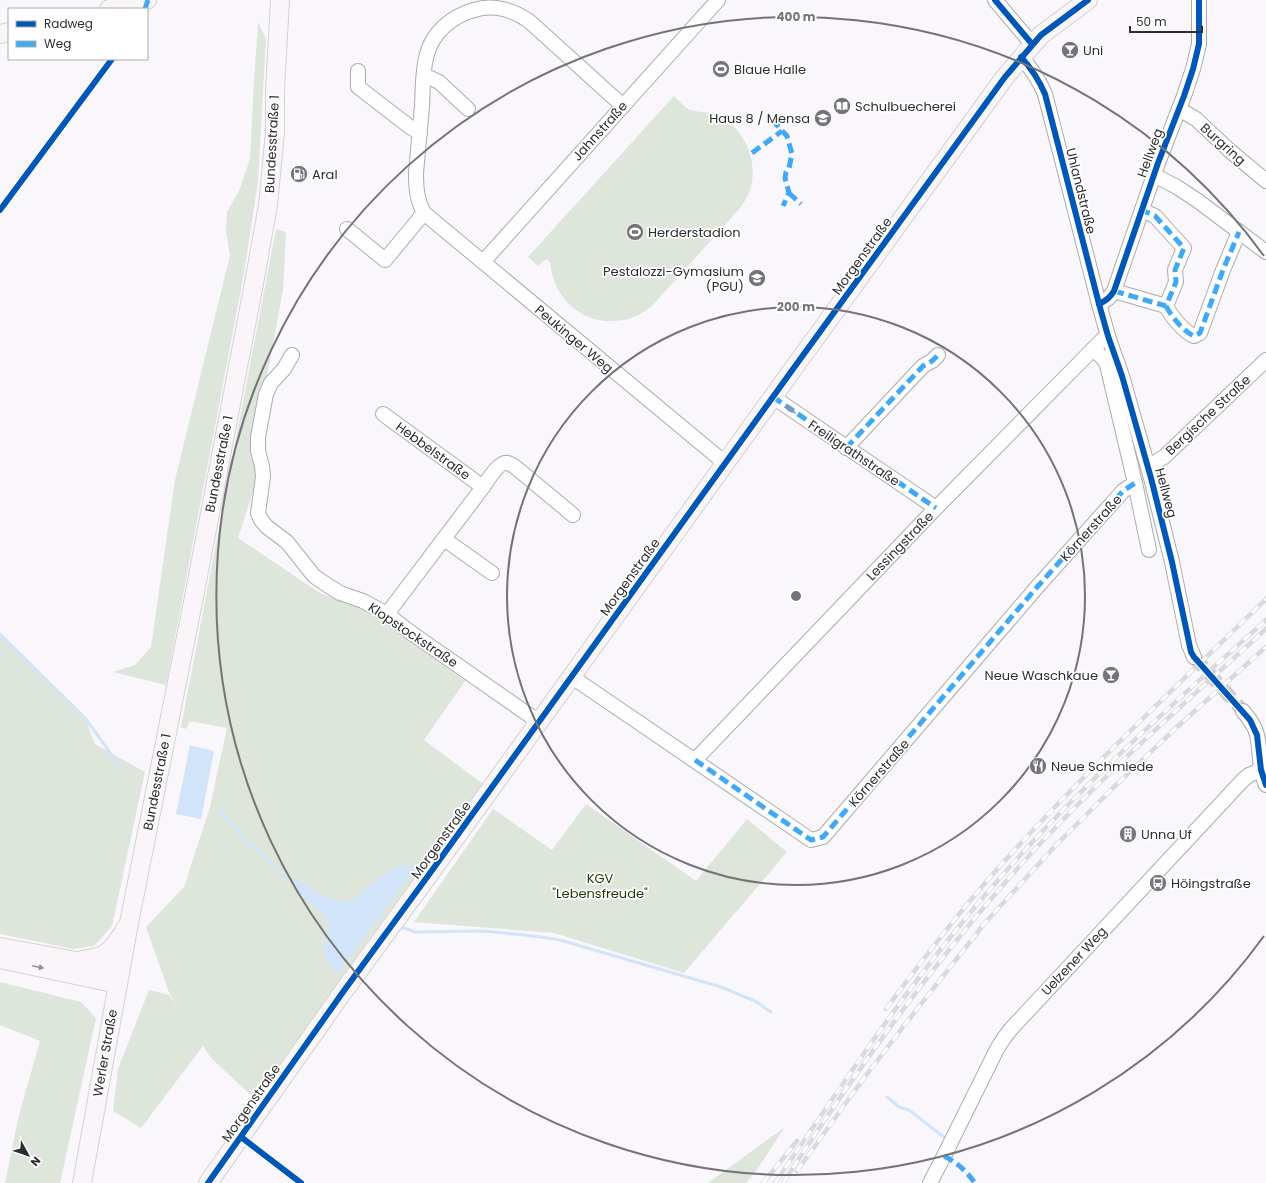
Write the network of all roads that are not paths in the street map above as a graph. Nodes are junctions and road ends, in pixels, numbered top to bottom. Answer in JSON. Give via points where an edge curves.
{"nodes":[{"id":1,"x":147,"y":0,"type":"edge"},
{"id":2,"x":718,"y":0,"type":"edge"},
{"id":3,"x":994,"y":0,"type":"edge"},
{"id":4,"x":1088,"y":0,"type":"edge"},
{"id":5,"x":1199,"y":0,"type":"edge"},
{"id":6,"x":279,"y":2,"type":"edge"},
{"id":7,"x":113,"y":8,"type":"edge"},
{"id":8,"x":1026,"y":51,"type":"junction"},
{"id":9,"x":358,"y":71,"type":"dead end"},
{"id":10,"x":424,"y":75,"type":"junction"},
{"id":11,"x":622,"y":106,"type":"junction"},
{"id":12,"x":468,"y":109,"type":"dead end"},
{"id":13,"x":1179,"y":109,"type":"junction"},
{"id":14,"x":420,"y":133,"type":"junction"},
{"id":15,"x":1154,"y":175,"type":"junction"},
{"id":16,"x":1266,"y":181,"type":"edge"},
{"id":17,"x":1142,"y":210,"type":"junction"},
{"id":18,"x":424,"y":213,"type":"junction"},
{"id":19,"x":347,"y":229,"type":"dead end"},
{"id":20,"x":1239,"y":232,"type":"junction"},
{"id":21,"x":1266,"y":252,"type":"edge"},
{"id":22,"x":483,"y":262,"type":"junction"},
{"id":23,"x":1114,"y":291,"type":"junction"},
{"id":24,"x":1098,"y":304,"type":"junction"},
{"id":25,"x":1166,"y":306,"type":"junction"},
{"id":26,"x":1108,"y":336,"type":"junction"},
{"id":27,"x":1093,"y":349,"type":"junction"},
{"id":28,"x":292,"y":355,"type":"dead end"},
{"id":29,"x":938,"y":355,"type":"dead end"},
{"id":30,"x":1266,"y":360,"type":"edge"},
{"id":31,"x":773,"y":397,"type":"junction"},
{"id":32,"x":383,"y":414,"type":"dead end"},
{"id":33,"x":846,"y":448,"type":"junction"},
{"id":34,"x":725,"y":463,"type":"junction"},
{"id":35,"x":1147,"y":464,"type":"junction"},
{"id":36,"x":1135,"y":483,"type":"junction"},
{"id":37,"x":482,"y":487,"type":"junction"},
{"id":38,"x":936,"y":508,"type":"junction"},
{"id":39,"x":573,"y":515,"type":"dead end"},
{"id":40,"x":444,"y":538,"type":"junction"},
{"id":41,"x":1149,"y":550,"type":"dead end"},
{"id":42,"x":492,"y":573,"type":"dead end"},
{"id":43,"x":387,"y":614,"type":"junction"},
{"id":44,"x":1194,"y":657,"type":"tunnel mouth"},
{"id":45,"x":572,"y":677,"type":"junction"},
{"id":46,"x":1243,"y":711,"type":"tunnel mouth"},
{"id":47,"x":539,"y":722,"type":"junction"},
{"id":48,"x":695,"y":760,"type":"junction"},
{"id":49,"x":1261,"y":770,"type":"junction"},
{"id":50,"x":1266,"y":785,"type":"edge"},
{"id":51,"x":129,"y":924,"type":"junction"},
{"id":52,"x":0,"y":947,"type":"edge"},
{"id":53,"x":0,"y":959,"type":"edge"},
{"id":54,"x":74,"y":961,"type":"junction"},
{"id":55,"x":119,"y":976,"type":"junction"},
{"id":56,"x":82,"y":1183,"type":"edge"},
{"id":57,"x":208,"y":1183,"type":"edge"},
{"id":58,"x":930,"y":1183,"type":"edge"}],
"edges":[{"from":1,"to":7,"type":"main road"},
{"from":2,"to":11,"type":"street","name":"Jahnstraße"},
{"from":3,"to":8,"type":"street","name":"Uhlandstraße"},
{"from":4,"to":8,"type":"main road","name":"Morgenstraße","via":[[1041,35]]},
{"from":5,"to":13,"type":"street","name":"Hellweg","via":[[1199,44]]},
{"from":6,"to":51,"type":"main road","name":"Bundesstraße 1","via":[[274,132],[268,205]]},
{"from":8,"to":24,"type":"street","name":"Uhlandstraße","via":[[1045,94]]},
{"from":8,"to":31,"type":"main road","name":"Morgenstraße"},
{"from":9,"to":14,"type":"street","via":[[358,87]]},
{"from":10,"to":11,"type":"street","via":[[428,49],[448,23],[477,9],[499,9],[529,21]]},
{"from":10,"to":12,"type":"street","via":[[438,82]]},
{"from":10,"to":14,"type":"street"},
{"from":11,"to":22,"type":"street","name":"Jahnstraße"},
{"from":13,"to":15,"type":"street","name":"Hellweg"},
{"from":13,"to":16,"type":"street","name":"Burgring","via":[[1196,119]]},
{"from":14,"to":18,"type":"street","via":[[416,186]]},
{"from":15,"to":17,"type":"street","name":"Hellweg"},
{"from":15,"to":20,"type":"street","via":[[1177,187]]},
{"from":17,"to":23,"type":"street","name":"Hellweg"},
{"from":17,"to":25,"type":"street","via":[[1155,216],[1184,248],[1175,270],[1176,282]]},
{"from":18,"to":19,"type":"street","via":[[385,260]]},
{"from":18,"to":22,"type":"street","name":"Peukinger Weg"},
{"from":20,"to":21,"type":"street"},
{"from":20,"to":25,"type":"street","via":[[1200,333],[1194,336],[1188,334]]},
{"from":22,"to":34,"type":"street","name":"Peukinger Weg"},
{"from":23,"to":24,"type":"street","via":[[1105,301]]},
{"from":23,"to":25,"type":"street"},
{"from":24,"to":26,"type":"street","name":"Uhlandstraße"},
{"from":26,"to":27,"type":"street","name":"Lessingstraße"},
{"from":26,"to":35,"type":"street","name":"Hellweg"},
{"from":27,"to":36,"type":"street","name":"Hellweg","via":[[1107,365]]},
{"from":27,"to":38,"type":"street","name":"Lessingstraße"},
{"from":28,"to":43,"type":"street","name":"Klopstockstraße","via":[[266,394],[258,437],[263,477],[258,514],[264,524],[287,542],[314,576],[340,593]]},
{"from":29,"to":33,"type":"street","via":[[932,362],[923,366]]},
{"from":30,"to":35,"type":"street","name":"Bergische Straße","via":[[1164,457]]},
{"from":33,"to":31,"type":"street","name":"Freiligrathstraße","one_way":true},
{"from":31,"to":34,"type":"main road","name":"Morgenstraße"},
{"from":32,"to":37,"type":"street","name":"Hebbelstraße"},
{"from":33,"to":38,"type":"street","name":"Freiligrathstraße"},
{"from":34,"to":45,"type":"main road","name":"Morgenstraße"},
{"from":35,"to":44,"type":"street","name":"Hellweg","via":[[1164,526],[1189,645]]},
{"from":36,"to":41,"type":"street","name":"Hellweg"},
{"from":36,"to":48,"type":"street","name":"Körnerstraße","via":[[1123,491],[1038,586],[823,837],[811,840]]},
{"from":37,"to":39,"type":"street","via":[[498,467],[508,463]]},
{"from":37,"to":40,"type":"street"},
{"from":38,"to":48,"type":"street","name":"Lessingstraße"},
{"from":40,"to":42,"type":"street"},
{"from":40,"to":43,"type":"street"},
{"from":43,"to":47,"type":"street","name":"Klopstockstraße"},
{"from":45,"to":47,"type":"main road","name":"Morgenstraße"},
{"from":45,"to":48,"type":"street","name":"Körnerstraße"},
{"from":46,"to":49,"type":"street","via":[[1257,735]]},
{"from":47,"to":57,"type":"main road","name":"Morgenstraße"},
{"from":49,"to":50,"type":"street"},
{"from":49,"to":58,"type":"street","name":"Uelzener Weg","via":[[1243,780],[1011,1029],[997,1049]]},
{"from":51,"to":54,"type":"main road","via":[[110,950],[102,956]]},
{"from":51,"to":55,"type":"main road","name":"Werler Straße"},
{"from":52,"to":54,"type":"main road"},
{"from":53,"to":55,"type":"main road","one_way":true},
{"from":54,"to":55,"type":"main road"},
{"from":55,"to":56,"type":"main road","name":"Werler Straße"}]}
